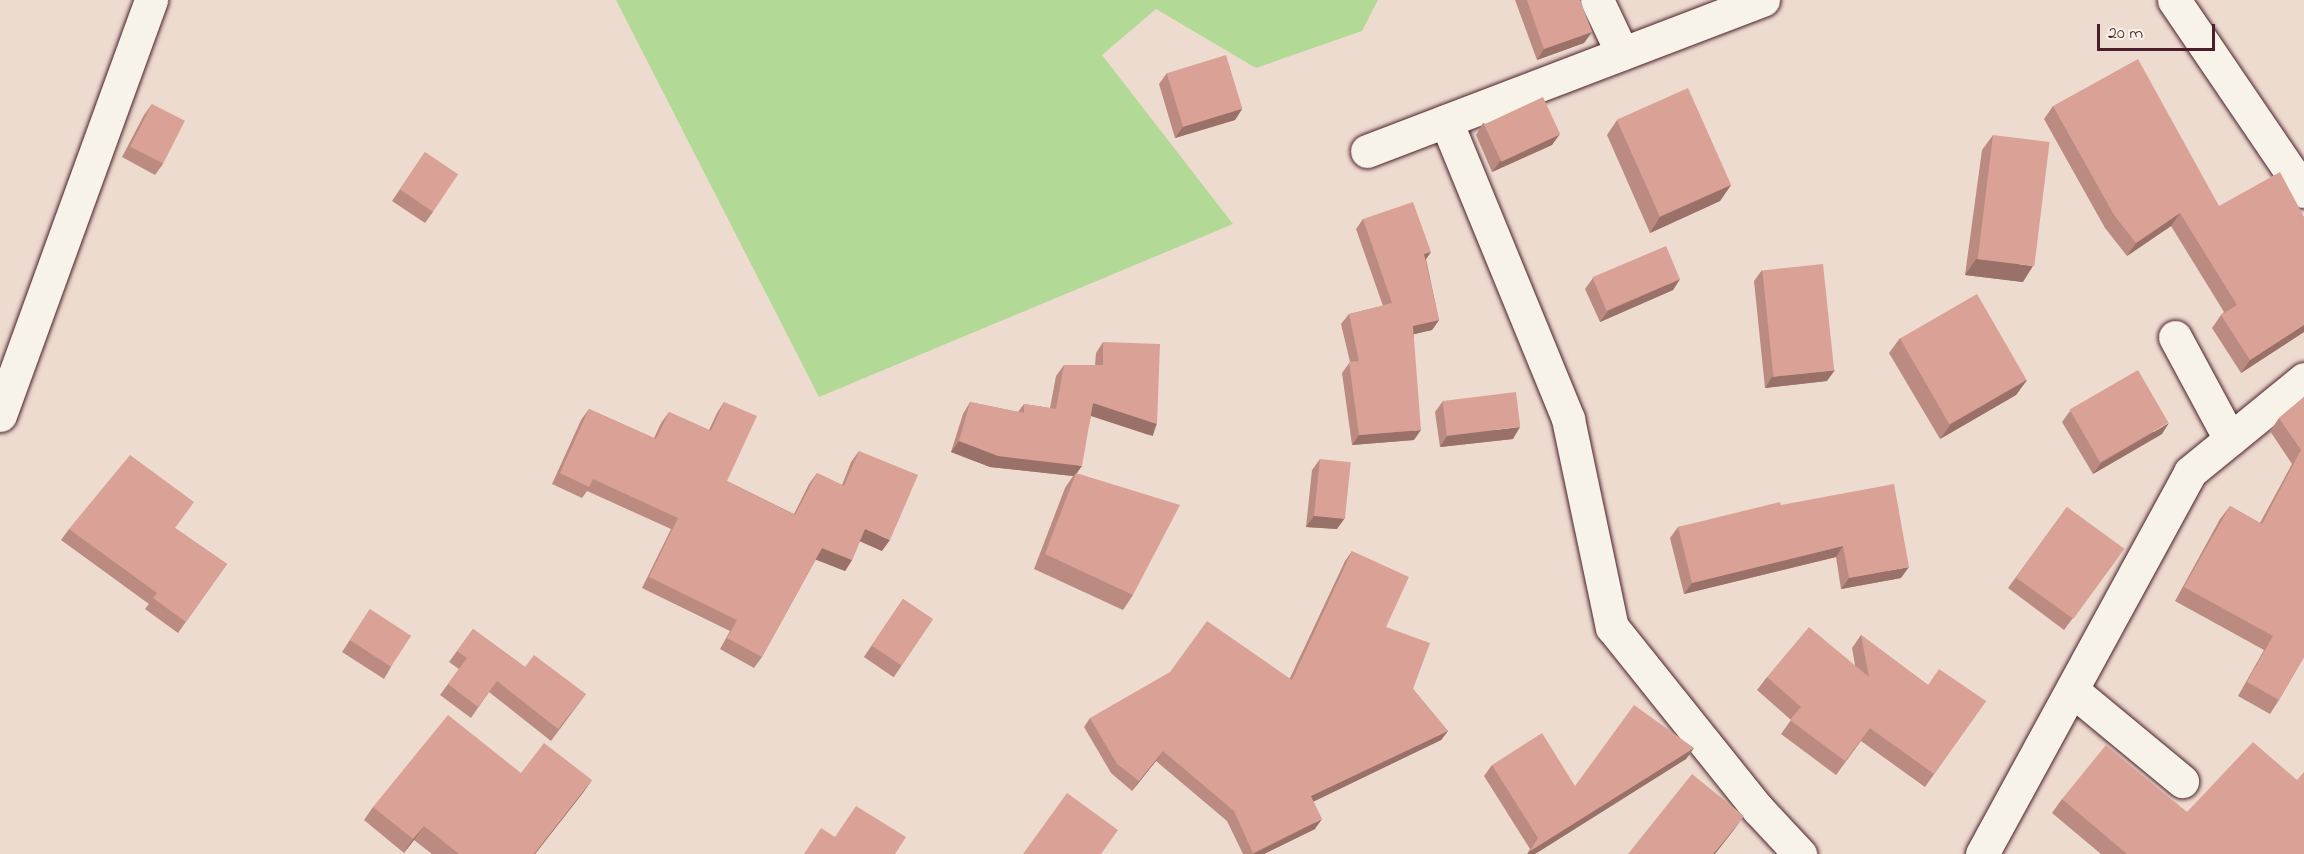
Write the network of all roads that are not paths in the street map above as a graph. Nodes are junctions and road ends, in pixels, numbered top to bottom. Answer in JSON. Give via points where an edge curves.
{"nodes":[{"id":1,"x":152,"y":0,"type":"edge"},
{"id":2,"x":1597,"y":0,"type":"edge"},
{"id":3,"x":1763,"y":0,"type":"edge"},
{"id":4,"x":2174,"y":0,"type":"edge"},
{"id":5,"x":1622,"y":53,"type":"junction"},
{"id":6,"x":1446,"y":120,"type":"junction"},
{"id":7,"x":1367,"y":151,"type":"dead end"},
{"id":8,"x":2304,"y":191,"type":"edge"},
{"id":9,"x":2175,"y":337,"type":"dead end"},
{"id":10,"x":2304,"y":379,"type":"edge"},
{"id":11,"x":0,"y":415,"type":"edge"},
{"id":12,"x":2230,"y":439,"type":"junction"},
{"id":13,"x":2072,"y":690,"type":"junction"},
{"id":14,"x":2182,"y":781,"type":"dead end"},
{"id":15,"x":1800,"y":854,"type":"edge"},
{"id":16,"x":1982,"y":854,"type":"edge"}],
"edges":[{"from":1,"to":11,"type":"street"},
{"from":2,"to":5,"type":"street"},
{"from":3,"to":5,"type":"street"},
{"from":4,"to":8,"type":"street"},
{"from":5,"to":6,"type":"street"},
{"from":6,"to":7,"type":"street"},
{"from":6,"to":15,"type":"street","via":[[1568,419],[1612,627],[1758,809]]},
{"from":9,"to":12,"type":"street"},
{"from":10,"to":12,"type":"street"},
{"from":12,"to":13,"type":"street","via":[[2190,472]]},
{"from":13,"to":14,"type":"street"},
{"from":13,"to":16,"type":"street"}]}
